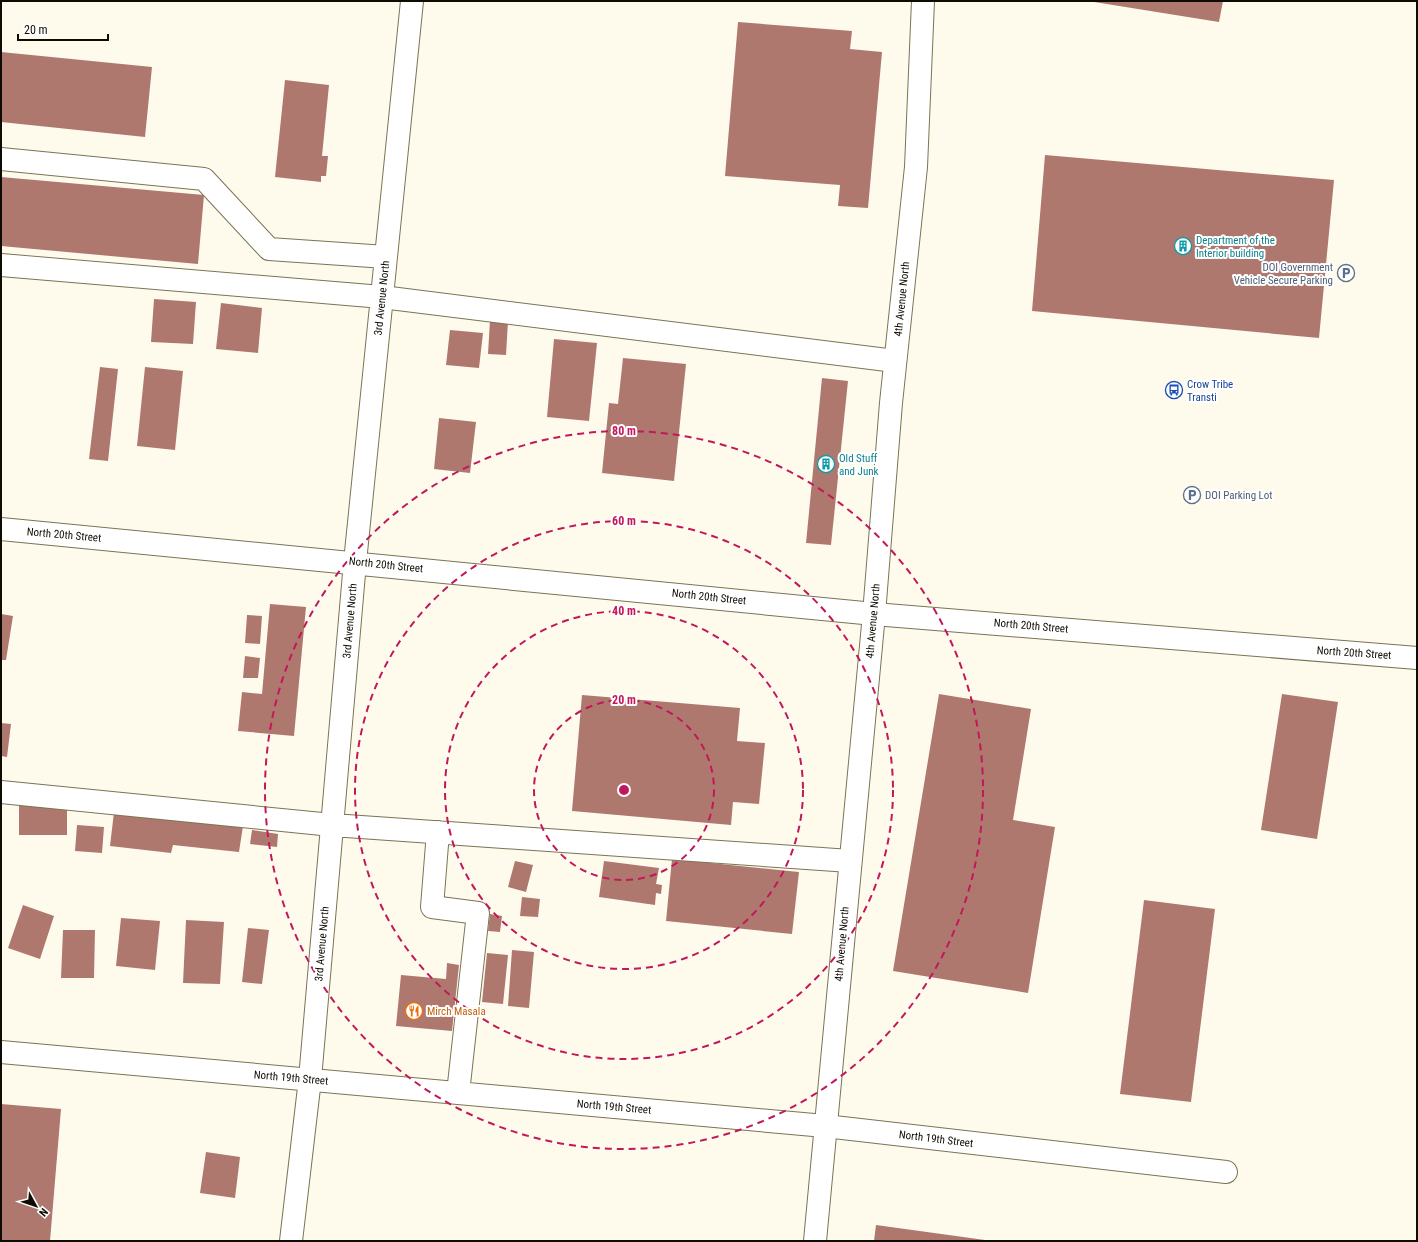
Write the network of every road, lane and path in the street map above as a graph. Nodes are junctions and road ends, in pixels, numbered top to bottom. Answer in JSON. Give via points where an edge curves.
{"nodes":[{"id":1,"x":412,"y":1,"type":"edge"},
{"id":2,"x":922,"y":1,"type":"edge"},
{"id":3,"x":1,"y":159,"type":"edge"},
{"id":4,"x":386,"y":257,"type":"junction"},
{"id":5,"x":1,"y":265,"type":"edge"},
{"id":6,"x":382,"y":297,"type":"junction"},
{"id":7,"x":895,"y":360,"type":"junction"},
{"id":8,"x":1,"y":530,"type":"edge"},
{"id":9,"x":355,"y":562,"type":"junction"},
{"id":10,"x":874,"y":614,"type":"junction"},
{"id":11,"x":1417,"y":658,"type":"edge"},
{"id":12,"x":1,"y":792,"type":"edge"},
{"id":13,"x":332,"y":825,"type":"junction"},
{"id":14,"x":438,"y":832,"type":"junction"},
{"id":15,"x":850,"y":861,"type":"junction"},
{"id":16,"x":1,"y":1052,"type":"edge"},
{"id":17,"x":310,"y":1079,"type":"junction"},
{"id":18,"x":458,"y":1093,"type":"junction"},
{"id":19,"x":825,"y":1126,"type":"junction"},
{"id":20,"x":1226,"y":1172,"type":"dead end"},
{"id":21,"x":291,"y":1241,"type":"edge"},
{"id":22,"x":815,"y":1241,"type":"edge"}],
"edges":[{"from":1,"to":4,"type":"street","name":"3rd Avenue North"},
{"from":2,"to":7,"type":"street","name":"4th Avenue North","via":[[916,167]]},
{"from":3,"to":4,"type":"street","via":[[204,179],[269,249]]},
{"from":4,"to":6,"type":"street","name":"3rd Avenue North"},
{"from":5,"to":6,"type":"street"},
{"from":6,"to":7,"type":"street"},
{"from":6,"to":9,"type":"street","name":"3rd Avenue North"},
{"from":7,"to":10,"type":"street","name":"4th Avenue North"},
{"from":8,"to":9,"type":"street","name":"North 20th Street"},
{"from":9,"to":10,"type":"street","name":"North 20th Street"},
{"from":9,"to":13,"type":"street","name":"3rd Avenue North"},
{"from":10,"to":11,"type":"street","name":"North 20th Street"},
{"from":10,"to":15,"type":"street","name":"4th Avenue North"},
{"from":12,"to":13,"type":"street"},
{"from":13,"to":14,"type":"street"},
{"from":13,"to":17,"type":"street","name":"3rd Avenue North"},
{"from":14,"to":15,"type":"street"},
{"from":14,"to":18,"type":"street","via":[[432,907],[478,912]]},
{"from":15,"to":19,"type":"street","name":"4th Avenue North"},
{"from":16,"to":17,"type":"street","name":"North 19th Street"},
{"from":17,"to":18,"type":"street","name":"North 19th Street"},
{"from":17,"to":21,"type":"street","name":"3rd Avenue North"},
{"from":18,"to":19,"type":"street","name":"North 19th Street"},
{"from":19,"to":20,"type":"street","name":"North 19th Street"},
{"from":19,"to":22,"type":"street","name":"4th Avenue North"}]}
